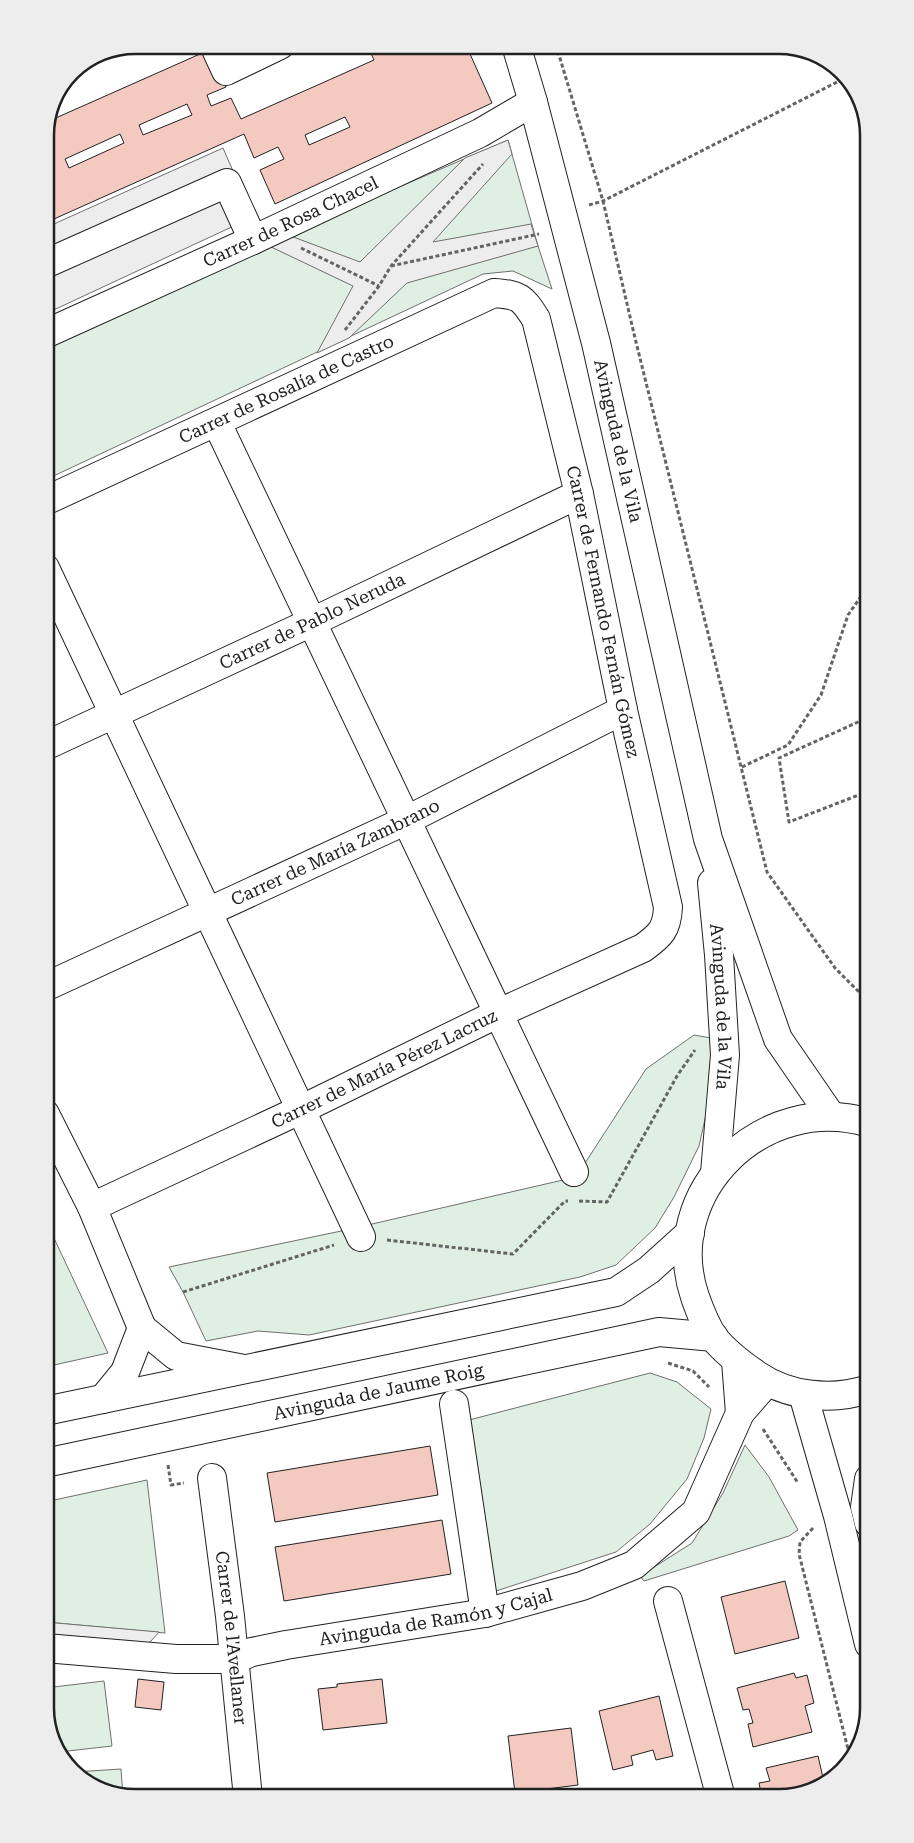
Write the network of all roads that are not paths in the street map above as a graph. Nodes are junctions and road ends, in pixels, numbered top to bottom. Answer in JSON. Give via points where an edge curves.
{"nodes":[{"id":1,"x":218,"y":54,"type":"edge"},
{"id":2,"x":261,"y":54,"type":"edge"},
{"id":3,"x":519,"y":54,"type":"edge"},
{"id":4,"x":533,"y":102,"type":"junction"},
{"id":5,"x":261,"y":236,"type":"junction"},
{"id":6,"x":54,"y":260,"type":"edge"},
{"id":7,"x":528,"y":305,"type":"joint"},
{"id":8,"x":54,"y":330,"type":"edge"},
{"id":9,"x":217,"y":423,"type":"junction"},
{"id":10,"x":579,"y":494,"type":"junction"},
{"id":11,"x":54,"y":497,"type":"edge"},
{"id":12,"x":54,"y":587,"type":"edge"},
{"id":13,"x":312,"y":622,"type":"junction"},
{"id":14,"x":623,"y":710,"type":"junction"},
{"id":15,"x":115,"y":715,"type":"junction"},
{"id":16,"x":54,"y":742,"type":"edge"},
{"id":17,"x":407,"y":820,"type":"junction"},
{"id":18,"x":708,"y":839,"type":"junction"},
{"id":19,"x":208,"y":913,"type":"junction"},
{"id":20,"x":668,"y":921,"type":"joint"},
{"id":21,"x":54,"y":983,"type":"edge"},
{"id":22,"x":499,"y":1013,"type":"junction"},
{"id":23,"x":302,"y":1109,"type":"junction"},
{"id":24,"x":831,"y":1116,"type":"junction"},
{"id":25,"x":860,"y":1121,"type":"edge"},
{"id":26,"x":54,"y":1132,"type":"edge"},
{"id":27,"x":574,"y":1172,"type":"dead end"},
{"id":28,"x":715,"y":1173,"type":"junction"},
{"id":29,"x":92,"y":1207,"type":"junction"},
{"id":30,"x":690,"y":1233,"type":"junction"},
{"id":31,"x":361,"y":1237,"type":"road end"},
{"id":32,"x":142,"y":1328,"type":"junction"},
{"id":33,"x":714,"y":1337,"type":"junction"},
{"id":34,"x":736,"y":1361,"type":"junction"},
{"id":35,"x":244,"y":1369,"type":"junction"},
{"id":36,"x":767,"y":1382,"type":"junction"},
{"id":37,"x":860,"y":1391,"type":"edge"},
{"id":38,"x":802,"y":1394,"type":"junction"},
{"id":39,"x":103,"y":1399,"type":"junction"},
{"id":40,"x":454,"y":1404,"type":"dead end"},
{"id":41,"x":54,"y":1409,"type":"edge"},
{"id":42,"x":740,"y":1413,"type":"junction"},
{"id":43,"x":54,"y":1461,"type":"edge"},
{"id":44,"x":212,"y":1478,"type":"dead end"},
{"id":45,"x":668,"y":1601,"type":"dead end"},
{"id":46,"x":860,"y":1607,"type":"edge"},
{"id":47,"x":485,"y":1613,"type":"junction"},
{"id":48,"x":54,"y":1649,"type":"edge"},
{"id":49,"x":235,"y":1659,"type":"junction"},
{"id":50,"x":247,"y":1789,"type":"edge"},
{"id":51,"x":710,"y":1789,"type":"edge"}],
"edges":[{"from":1,"to":2,"type":"street","via":[[226,70]]},
{"from":3,"to":4,"type":"street","name":"Avinguda de la Vila"},
{"from":4,"to":5,"type":"street","name":"Carrer de Rosa Chacel","via":[[480,133]]},
{"from":4,"to":18,"type":"street","name":"Avinguda de la Vila","via":[[596,343]]},
{"from":5,"to":6,"type":"street","via":[[227,183]]},
{"from":5,"to":8,"type":"street","name":"Carrer de Rosa Chacel"},
{"from":7,"to":9,"type":"street","name":"Carrer de Rosalía de Castro","via":[[515,295],[494,293]]},
{"from":7,"to":10,"type":"street","name":"Carrer de Fernando Fernán Gómez","via":[[536,319]]},
{"from":9,"to":11,"type":"street","name":"Carrer de Rosalía de Castro"},
{"from":9,"to":13,"type":"street"},
{"from":10,"to":13,"type":"street","name":"Carrer de Pablo Neruda"},
{"from":10,"to":14,"type":"street","name":"Carrer de Fernando Fernán Gómez"},
{"from":12,"to":15,"type":"street"},
{"from":13,"to":15,"type":"street","name":"Carrer de Pablo Neruda"},
{"from":13,"to":17,"type":"street"},
{"from":14,"to":17,"type":"street","name":"Carrer de María Zambrano"},
{"from":14,"to":20,"type":"street","name":"Carrer de Fernando Fernán Gómez","via":[[668,907]]},
{"from":15,"to":16,"type":"street","name":"Carrer de Pablo Neruda"},
{"from":15,"to":19,"type":"street"},
{"from":17,"to":19,"type":"street","name":"Carrer de María Zambrano"},
{"from":17,"to":22,"type":"street"},
{"from":18,"to":24,"type":"street","name":"Avinguda de la Vila","via":[[778,1039]]},
{"from":18,"to":28,"type":"street","name":"Avinguda de la Vila","via":[[725,1055]]},
{"from":19,"to":21,"type":"street","name":"Carrer de María Zambrano"},
{"from":19,"to":23,"type":"street"},
{"from":20,"to":22,"type":"street","name":"Carrer de María Pérez Lacruz","via":[[660,937],[643,948]]},
{"from":22,"to":23,"type":"street","name":"Carrer de María Pérez Lacruz"},
{"from":22,"to":27,"type":"street"},
{"from":23,"to":29,"type":"street","name":"Carrer de María Pérez Lacruz"},
{"from":23,"to":31,"type":"street"},
{"from":24,"to":25,"type":"street"},
{"from":24,"to":28,"type":"street","via":[[805,1118],[766,1130],[743,1144]]},
{"from":26,"to":29,"type":"street"},
{"from":28,"to":30,"type":"street","via":[[699,1202]]},
{"from":29,"to":32,"type":"street"},
{"from":30,"to":33,"type":"street","via":[[691,1285],[703,1319]]},
{"from":30,"to":35,"type":"street","via":[[649,1270],[616,1292]]},
{"from":32,"to":35,"type":"street","via":[[176,1356]]},
{"from":32,"to":39,"type":"street","via":[[125,1372]]},
{"from":33,"to":34,"type":"street"},
{"from":33,"to":43,"type":"street","name":"Avinguda de Jaume Roig","via":[[659,1332]]},
{"from":34,"to":36,"type":"street"},
{"from":34,"to":42,"type":"street","name":"Avinguda de Ramón y Cajal"},
{"from":35,"to":39,"type":"street"},
{"from":36,"to":38,"type":"street"},
{"from":36,"to":42,"type":"street","name":"Avinguda de Ramón y Cajal"},
{"from":37,"to":38,"type":"street","via":[[843,1395]]},
{"from":38,"to":46,"type":"street","via":[[838,1516]]},
{"from":39,"to":41,"type":"street"},
{"from":40,"to":47,"type":"street"},
{"from":42,"to":47,"type":"street","name":"Avinguda de Ramón y Cajal","via":[[696,1512],[634,1565],[582,1586]]},
{"from":44,"to":49,"type":"street","name":"Carrer de l'Avellaner"},
{"from":45,"to":51,"type":"street"},
{"from":47,"to":49,"type":"street","name":"Avinguda de Ramón y Cajal","via":[[286,1645]]},
{"from":48,"to":49,"type":"street","name":"Avinguda de Ramón y Cajal","via":[[176,1659]]},
{"from":49,"to":50,"type":"street","name":"Carrer de l'Avellaner"}]}
